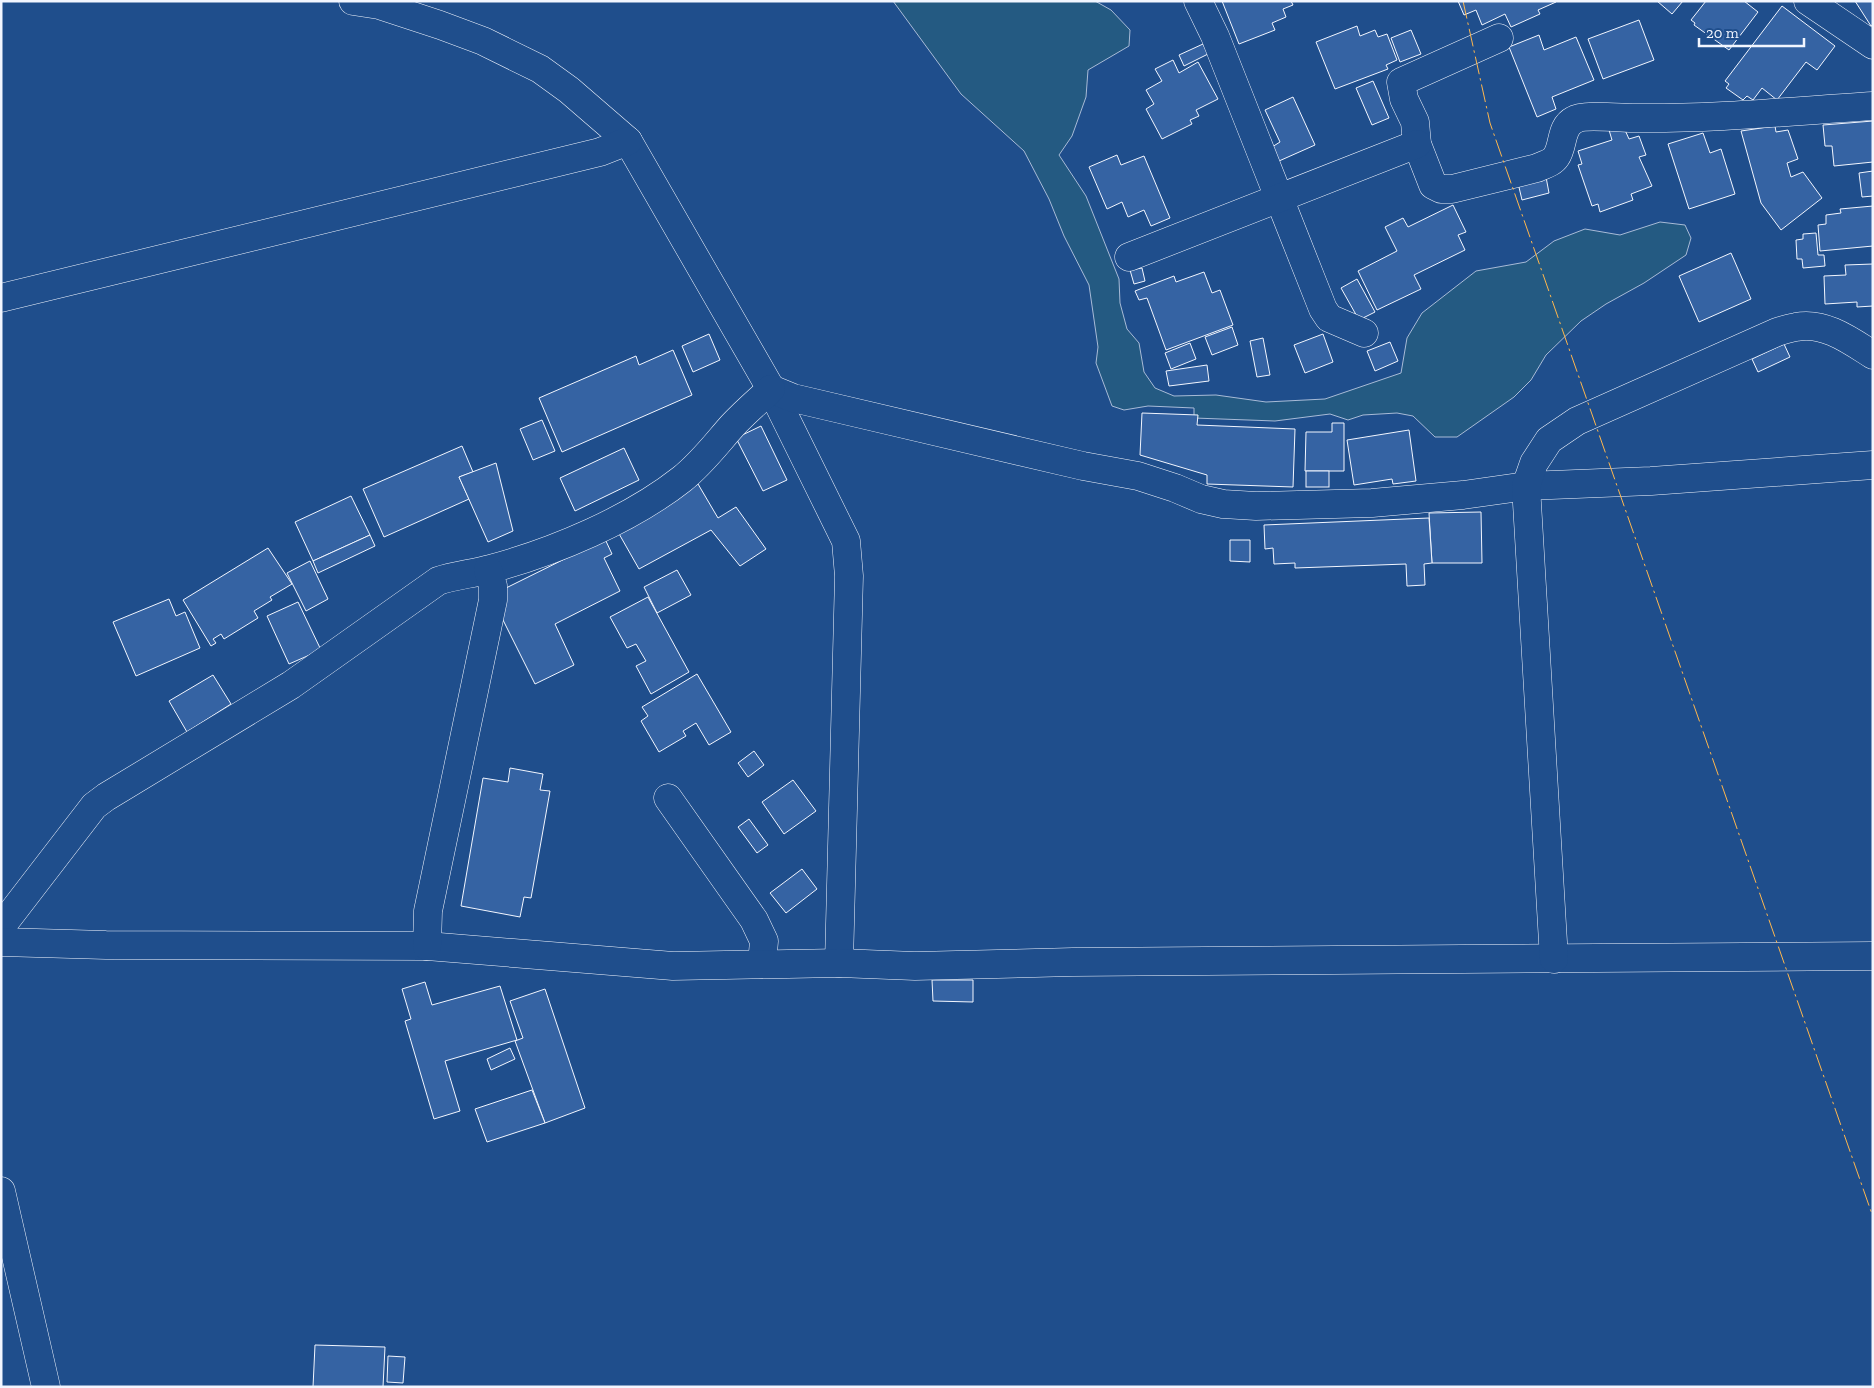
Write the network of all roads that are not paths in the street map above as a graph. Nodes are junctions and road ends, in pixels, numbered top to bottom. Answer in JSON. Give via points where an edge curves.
{"nodes":[{"id":1,"x":353,"y":1,"type":"edge"},
{"id":2,"x":1198,"y":1,"type":"edge"},
{"id":3,"x":1808,"y":1,"type":"edge"},
{"id":4,"x":1499,"y":38,"type":"dead end"},
{"id":5,"x":1873,"y":45,"type":"edge"},
{"id":6,"x":1873,"y":106,"type":"edge"},
{"id":7,"x":628,"y":141,"type":"junction"},
{"id":8,"x":1417,"y":144,"type":"junction"},
{"id":9,"x":1278,"y":198,"type":"junction"},
{"id":10,"x":1130,"y":257,"type":"dead end"},
{"id":11,"x":1,"y":298,"type":"edge"},
{"id":12,"x":1364,"y":333,"type":"dead end"},
{"id":13,"x":1873,"y":355,"type":"edge"},
{"id":14,"x":771,"y":389,"type":"junction"},
{"id":15,"x":1873,"y":465,"type":"edge"},
{"id":16,"x":1526,"y":486,"type":"junction"},
{"id":17,"x":488,"y":570,"type":"junction"},
{"id":18,"x":668,"y":798,"type":"dead end"},
{"id":19,"x":1,"y":927,"type":"edge"},
{"id":20,"x":1,"y":942,"type":"edge"},
{"id":21,"x":427,"y":946,"type":"junction"},
{"id":22,"x":1873,"y":956,"type":"edge"},
{"id":23,"x":1554,"y":959,"type":"junction"},
{"id":24,"x":839,"y":963,"type":"junction"},
{"id":25,"x":762,"y":964,"type":"junction"},
{"id":26,"x":1,"y":1190,"type":"edge"},
{"id":27,"x":46,"y":1387,"type":"edge"}],
"edges":[{"from":1,"to":7,"type":"street","via":[[379,5],[440,24],[540,69]]},
{"from":2,"to":9,"type":"street","via":[[1215,36]]},
{"from":3,"to":5,"type":"street"},
{"from":4,"to":8,"type":"street","via":[[1401,82],[1415,122]]},
{"from":6,"to":8,"type":"street","via":[[1734,115],[1586,117],[1574,120],[1566,127],[1556,157],[1549,163],[1452,189],[1433,185]]},
{"from":7,"to":11,"type":"street","via":[[600,152]]},
{"from":7,"to":14,"type":"street"},
{"from":8,"to":9,"type":"street"},
{"from":9,"to":10,"type":"street"},
{"from":9,"to":12,"type":"street","via":[[1323,309],[1329,318]]},
{"from":13,"to":16,"type":"street","via":[[1844,336],[1816,327],[1798,326],[1777,332],[1577,421],[1549,440],[1534,463]]},
{"from":14,"to":16,"type":"street","via":[[793,398],[1138,476],[1223,504],[1372,503]]},
{"from":14,"to":17,"type":"street","via":[[701,462],[650,501],[572,540]]},
{"from":14,"to":24,"type":"street","via":[[846,541],[848,576]]},
{"from":15,"to":16,"type":"street","via":[[1651,481]]},
{"from":16,"to":23,"type":"street"},
{"from":17,"to":19,"type":"street","via":[[438,581],[291,685],[106,797],[94,806]]},
{"from":17,"to":21,"type":"street","via":[[493,600],[428,911]]},
{"from":18,"to":25,"type":"street","via":[[754,920],[764,941]]},
{"from":20,"to":21,"type":"street"},
{"from":21,"to":25,"type":"street","via":[[673,966]]},
{"from":22,"to":23,"type":"street"},
{"from":23,"to":24,"type":"street","via":[[915,966]]},
{"from":24,"to":25,"type":"street"},
{"from":26,"to":27,"type":"street"}]}
